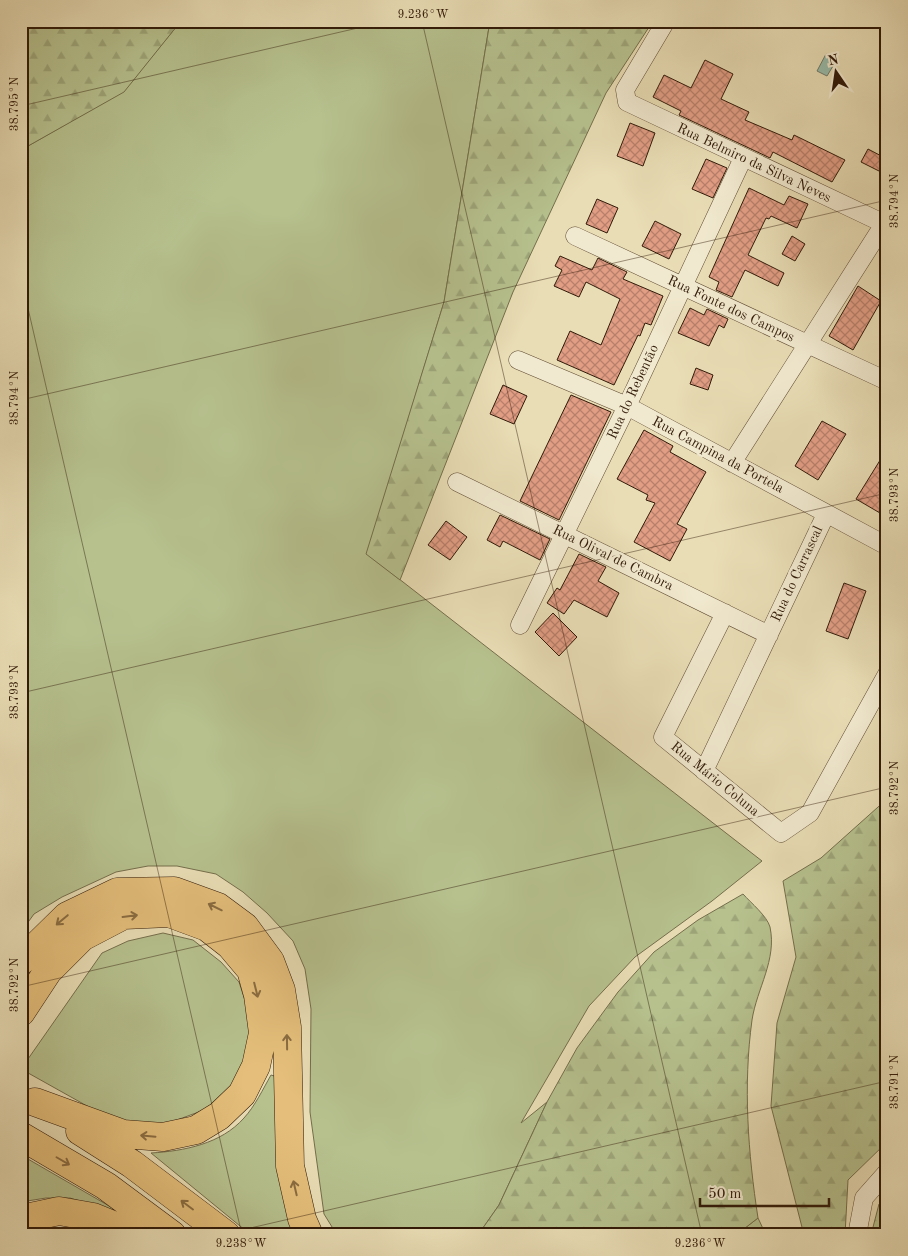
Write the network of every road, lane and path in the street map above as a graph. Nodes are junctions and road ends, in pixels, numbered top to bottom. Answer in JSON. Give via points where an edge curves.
{"nodes":[{"id":1,"x":666,"y":21,"type":"edge"},
{"id":2,"x":743,"y":158,"type":"junction"},
{"id":3,"x":886,"y":225,"type":"edge"},
{"id":4,"x":575,"y":236,"type":"dead end"},
{"id":5,"x":683,"y":287,"type":"junction"},
{"id":6,"x":808,"y":344,"type":"junction"},
{"id":7,"x":518,"y":360,"type":"dead end"},
{"id":8,"x":887,"y":381,"type":"edge"},
{"id":9,"x":627,"y":406,"type":"junction"},
{"id":10,"x":732,"y":463,"type":"junction"},
{"id":11,"x":457,"y":482,"type":"dead end"},
{"id":12,"x":826,"y":514,"type":"junction"},
{"id":13,"x":564,"y":535,"type":"junction"},
{"id":14,"x":887,"y":546,"type":"edge"},
{"id":15,"x":725,"y":613,"type":"junction"},
{"id":16,"x":520,"y":625,"type":"dead end"},
{"id":17,"x":769,"y":635,"type":"junction"},
{"id":18,"x":887,"y":674,"type":"edge"},
{"id":19,"x":704,"y":770,"type":"junction"},
{"id":20,"x":21,"y":961,"type":"edge"},
{"id":21,"x":21,"y":1012,"type":"edge"},
{"id":22,"x":28,"y":1098,"type":"edge"},
{"id":23,"x":21,"y":1136,"type":"edge"},
{"id":24,"x":887,"y":1172,"type":"edge"},
{"id":25,"x":21,"y":1219,"type":"edge"},
{"id":26,"x":137,"y":1235,"type":"edge"},
{"id":27,"x":172,"y":1235,"type":"edge"},
{"id":28,"x":226,"y":1235,"type":"edge"},
{"id":29,"x":309,"y":1235,"type":"edge"},
{"id":30,"x":857,"y":1235,"type":"edge"}],
"edges":[{"from":1,"to":2,"type":"street","name":"Rua Belmiro da Silva Neves","via":[[625,90],[624,98],[630,105]]},
{"from":2,"to":3,"type":"street","name":"Rua Belmiro da Silva Neves"},
{"from":2,"to":5,"type":"street","name":"Rua do Rebentão"},
{"from":3,"to":6,"type":"street"},
{"from":4,"to":5,"type":"street","name":"Rua Fonte dos Campos"},
{"from":5,"to":6,"type":"street","name":"Rua Fonte dos Campos"},
{"from":5,"to":9,"type":"street","name":"Rua do Rebentão"},
{"from":6,"to":8,"type":"street","name":"Rua Fonte dos Campos"},
{"from":6,"to":10,"type":"street"},
{"from":7,"to":9,"type":"street","name":"Rua Campina da Portela"},
{"from":9,"to":10,"type":"street","name":"Rua Campina da Portela"},
{"from":9,"to":13,"type":"street","name":"Rua do Rebentão"},
{"from":10,"to":12,"type":"street","name":"Rua Campina da Portela"},
{"from":11,"to":13,"type":"street","name":"Rua Olival de Cambra"},
{"from":12,"to":14,"type":"street","name":"Rua Campina da Portela"},
{"from":12,"to":17,"type":"street","name":"Rua do Carrascal"},
{"from":13,"to":15,"type":"street","name":"Rua Olival de Cambra"},
{"from":13,"to":16,"type":"street","name":"Rua do Rebentão"},
{"from":15,"to":17,"type":"street","name":"Rua Olival de Cambra"},
{"from":15,"to":19,"type":"street","name":"Rua Mário Coluna","via":[[663,737]]},
{"from":17,"to":19,"type":"street","name":"Rua do Carrascal"},
{"from":18,"to":19,"type":"street","name":"Rua Mário Coluna","via":[[810,813],[781,834]]},
{"from":29,"to":20,"type":"highway","one_way":true,"via":[[290,1166],[287,1027],[282,990],[270,961],[245,928],[218,907],[174,891],[118,892],[67,916]]},
{"from":21,"to":22,"type":"highway","one_way":true,"via":[[48,971],[82,937],[124,915],[169,913],[208,926],[251,970],[264,1032],[256,1066],[242,1094],[219,1116],[196,1130],[163,1137],[123,1134]]},
{"from":28,"to":22,"type":"highway","one_way":true,"via":[[132,1164]]},
{"from":23,"to":27,"type":"highway","one_way":true,"via":[[106,1186]]},
{"from":24,"to":30,"type":"street","via":[[864,1198]]},
{"from":25,"to":26,"type":"highway","via":[[59,1211],[93,1217]]}]}
